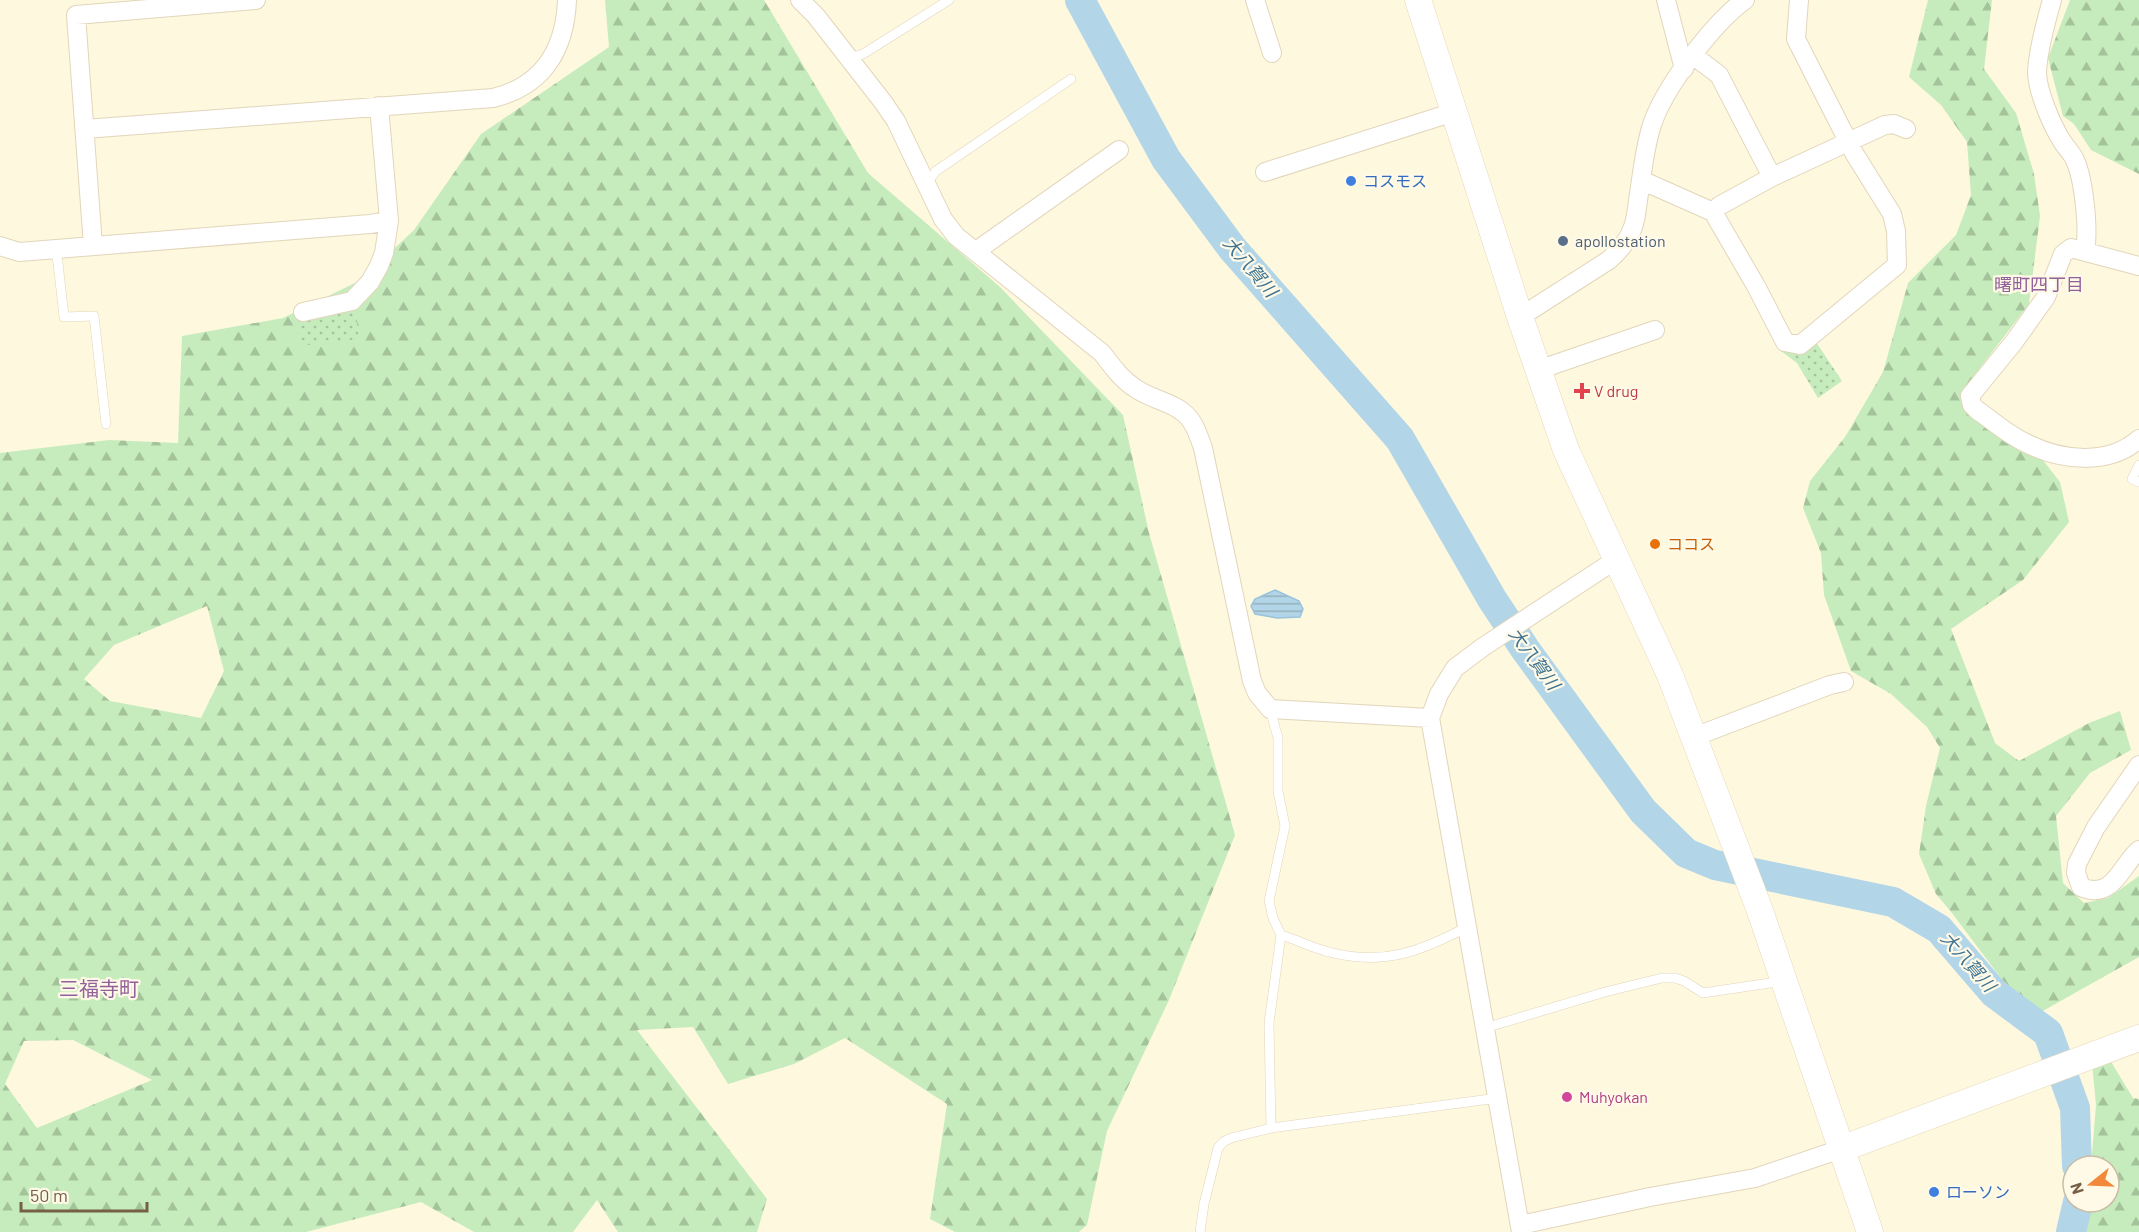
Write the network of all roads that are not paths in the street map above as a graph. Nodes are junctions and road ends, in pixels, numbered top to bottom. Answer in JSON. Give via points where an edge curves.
{"nodes":[{"id":1,"x":256,"y":0,"type":"edge"},
{"id":2,"x":567,"y":0,"type":"edge"},
{"id":3,"x":800,"y":0,"type":"edge"},
{"id":4,"x":949,"y":0,"type":"edge"},
{"id":5,"x":1255,"y":0,"type":"edge"},
{"id":6,"x":1418,"y":0,"type":"edge"},
{"id":7,"x":1666,"y":0,"type":"edge"},
{"id":8,"x":1745,"y":0,"type":"edge"},
{"id":9,"x":1799,"y":0,"type":"edge"},
{"id":10,"x":2052,"y":0,"type":"edge"},
{"id":11,"x":1272,"y":53,"type":"dead end"},
{"id":12,"x":849,"y":58,"type":"junction"},
{"id":13,"x":1689,"y":62,"type":"junction"},
{"id":14,"x":1071,"y":80,"type":"dead end"},
{"id":15,"x":379,"y":106,"type":"junction"},
{"id":16,"x":1454,"y":112,"type":"junction"},
{"id":17,"x":85,"y":129,"type":"junction"},
{"id":18,"x":1906,"y":129,"type":"dead end"},
{"id":19,"x":1848,"y":142,"type":"junction"},
{"id":20,"x":1119,"y":150,"type":"dead end"},
{"id":21,"x":1265,"y":172,"type":"dead end"},
{"id":22,"x":1772,"y":177,"type":"junction"},
{"id":23,"x":1641,"y":180,"type":"junction"},
{"id":24,"x":926,"y":184,"type":"junction"},
{"id":25,"x":1713,"y":212,"type":"junction"},
{"id":26,"x":388,"y":221,"type":"junction"},
{"id":27,"x":0,"y":246,"type":"edge"},
{"id":28,"x":93,"y":246,"type":"junction"},
{"id":29,"x":55,"y":249,"type":"junction"},
{"id":30,"x":2085,"y":250,"type":"junction"},
{"id":31,"x":976,"y":251,"type":"junction"},
{"id":32,"x":2139,"y":266,"type":"edge"},
{"id":33,"x":303,"y":312,"type":"dead end"},
{"id":34,"x":1520,"y":317,"type":"junction"},
{"id":35,"x":1655,"y":330,"type":"dead end"},
{"id":36,"x":1538,"y":370,"type":"junction"},
{"id":37,"x":106,"y":424,"type":"dead end"},
{"id":38,"x":2139,"y":439,"type":"edge"},
{"id":39,"x":2139,"y":465,"type":"edge"},
{"id":40,"x":2139,"y":482,"type":"edge"},
{"id":41,"x":1617,"y":559,"type":"junction"},
{"id":42,"x":1844,"y":682,"type":"dead end"},
{"id":43,"x":1270,"y":709,"type":"junction"},
{"id":44,"x":1430,"y":718,"type":"junction"},
{"id":45,"x":1694,"y":737,"type":"junction"},
{"id":46,"x":2139,"y":765,"type":"edge"},
{"id":47,"x":2139,"y":850,"type":"edge"},
{"id":48,"x":1467,"y":927,"type":"junction"},
{"id":49,"x":1281,"y":935,"type":"junction"},
{"id":50,"x":1770,"y":983,"type":"dead end"},
{"id":51,"x":1485,"y":1028,"type":"junction"},
{"id":52,"x":2139,"y":1038,"type":"edge"},
{"id":53,"x":1498,"y":1098,"type":"junction"},
{"id":54,"x":1271,"y":1128,"type":"junction"},
{"id":55,"x":1841,"y":1149,"type":"junction"},
{"id":56,"x":1521,"y":1228,"type":"edge"},
{"id":57,"x":1200,"y":1232,"type":"edge"},
{"id":58,"x":1870,"y":1232,"type":"edge"}],
"edges":[{"from":1,"to":17,"type":"street","via":[[76,15]]},
{"from":2,"to":15,"type":"street","via":[[562,31],[552,57],[545,69],[520,89],[494,98]]},
{"from":3,"to":12,"type":"street"},
{"from":4,"to":12,"type":"lane","via":[[862,54]]},
{"from":5,"to":11,"type":"street"},
{"from":6,"to":16,"type":"street"},
{"from":7,"to":13,"type":"street"},
{"from":8,"to":13,"type":"street"},
{"from":9,"to":19,"type":"street","via":[[1796,39]]},
{"from":10,"to":30,"type":"street","via":[[2037,73],[2052,122],[2079,172],[2088,234]]},
{"from":12,"to":24,"type":"street","via":[[897,121]]},
{"from":13,"to":22,"type":"street","via":[[1719,75]]},
{"from":13,"to":23,"type":"street","via":[[1657,111]]},
{"from":14,"to":24,"type":"lane","via":[[936,171]]},
{"from":15,"to":17,"type":"street"},
{"from":15,"to":26,"type":"street"},
{"from":16,"to":21,"type":"street"},
{"from":16,"to":34,"type":"street"},
{"from":17,"to":28,"type":"street"},
{"from":18,"to":19,"type":"street","via":[[1885,125]]},
{"from":19,"to":22,"type":"street"},
{"from":19,"to":25,"type":"street","via":[[1892,214],[1897,265],[1800,345],[1785,342]]},
{"from":20,"to":31,"type":"street"},
{"from":22,"to":25,"type":"street"},
{"from":23,"to":25,"type":"street"},
{"from":23,"to":34,"type":"street","via":[[1634,226],[1618,253]]},
{"from":24,"to":31,"type":"street","via":[[943,219],[956,236]]},
{"from":26,"to":28,"type":"street"},
{"from":26,"to":33,"type":"street","via":[[384,253],[370,282],[352,301]]},
{"from":27,"to":29,"type":"street","via":[[19,252]]},
{"from":28,"to":29,"type":"street"},
{"from":29,"to":37,"type":"lane","via":[[64,317],[94,316]]},
{"from":30,"to":32,"type":"street"},
{"from":30,"to":38,"type":"street","via":[[2071,248],[2063,254],[2046,297],[1972,391],[1972,405],[2028,445],[2060,455],[2101,458],[2120,453]]},
{"from":31,"to":43,"type":"street","via":[[1102,353],[1119,376],[1136,389],[1176,408],[1191,421],[1203,448],[1252,681]]},
{"from":34,"to":36,"type":"street"},
{"from":35,"to":36,"type":"street"},
{"from":36,"to":41,"type":"street","via":[[1566,450]]},
{"from":39,"to":40,"type":"lane","via":[[2132,478]]},
{"from":41,"to":44,"type":"street","via":[[1455,668]]},
{"from":41,"to":45,"type":"street"},
{"from":42,"to":45,"type":"street"},
{"from":43,"to":44,"type":"street"},
{"from":43,"to":49,"type":"lane","via":[[1278,738],[1278,790],[1285,826],[1269,902]]},
{"from":44,"to":48,"type":"street"},
{"from":45,"to":55,"type":"street","via":[[1759,908]]},
{"from":46,"to":47,"type":"street","via":[[2096,827],[2077,864],[2081,887],[2096,890],[2112,883]]},
{"from":48,"to":49,"type":"lane","via":[[1422,948],[1391,957],[1331,953]]},
{"from":48,"to":51,"type":"street"},
{"from":49,"to":54,"type":"lane","via":[[1269,1023]]},
{"from":50,"to":51,"type":"lane","via":[[1703,993],[1684,981],[1662,978]]},
{"from":51,"to":53,"type":"street"},
{"from":52,"to":55,"type":"street"},
{"from":53,"to":54,"type":"lane"},
{"from":53,"to":56,"type":"street"},
{"from":54,"to":57,"type":"lane","via":[[1231,1138],[1218,1148]]},
{"from":55,"to":56,"type":"street","via":[[1755,1178],[1650,1197]]},
{"from":55,"to":58,"type":"street"}]}
